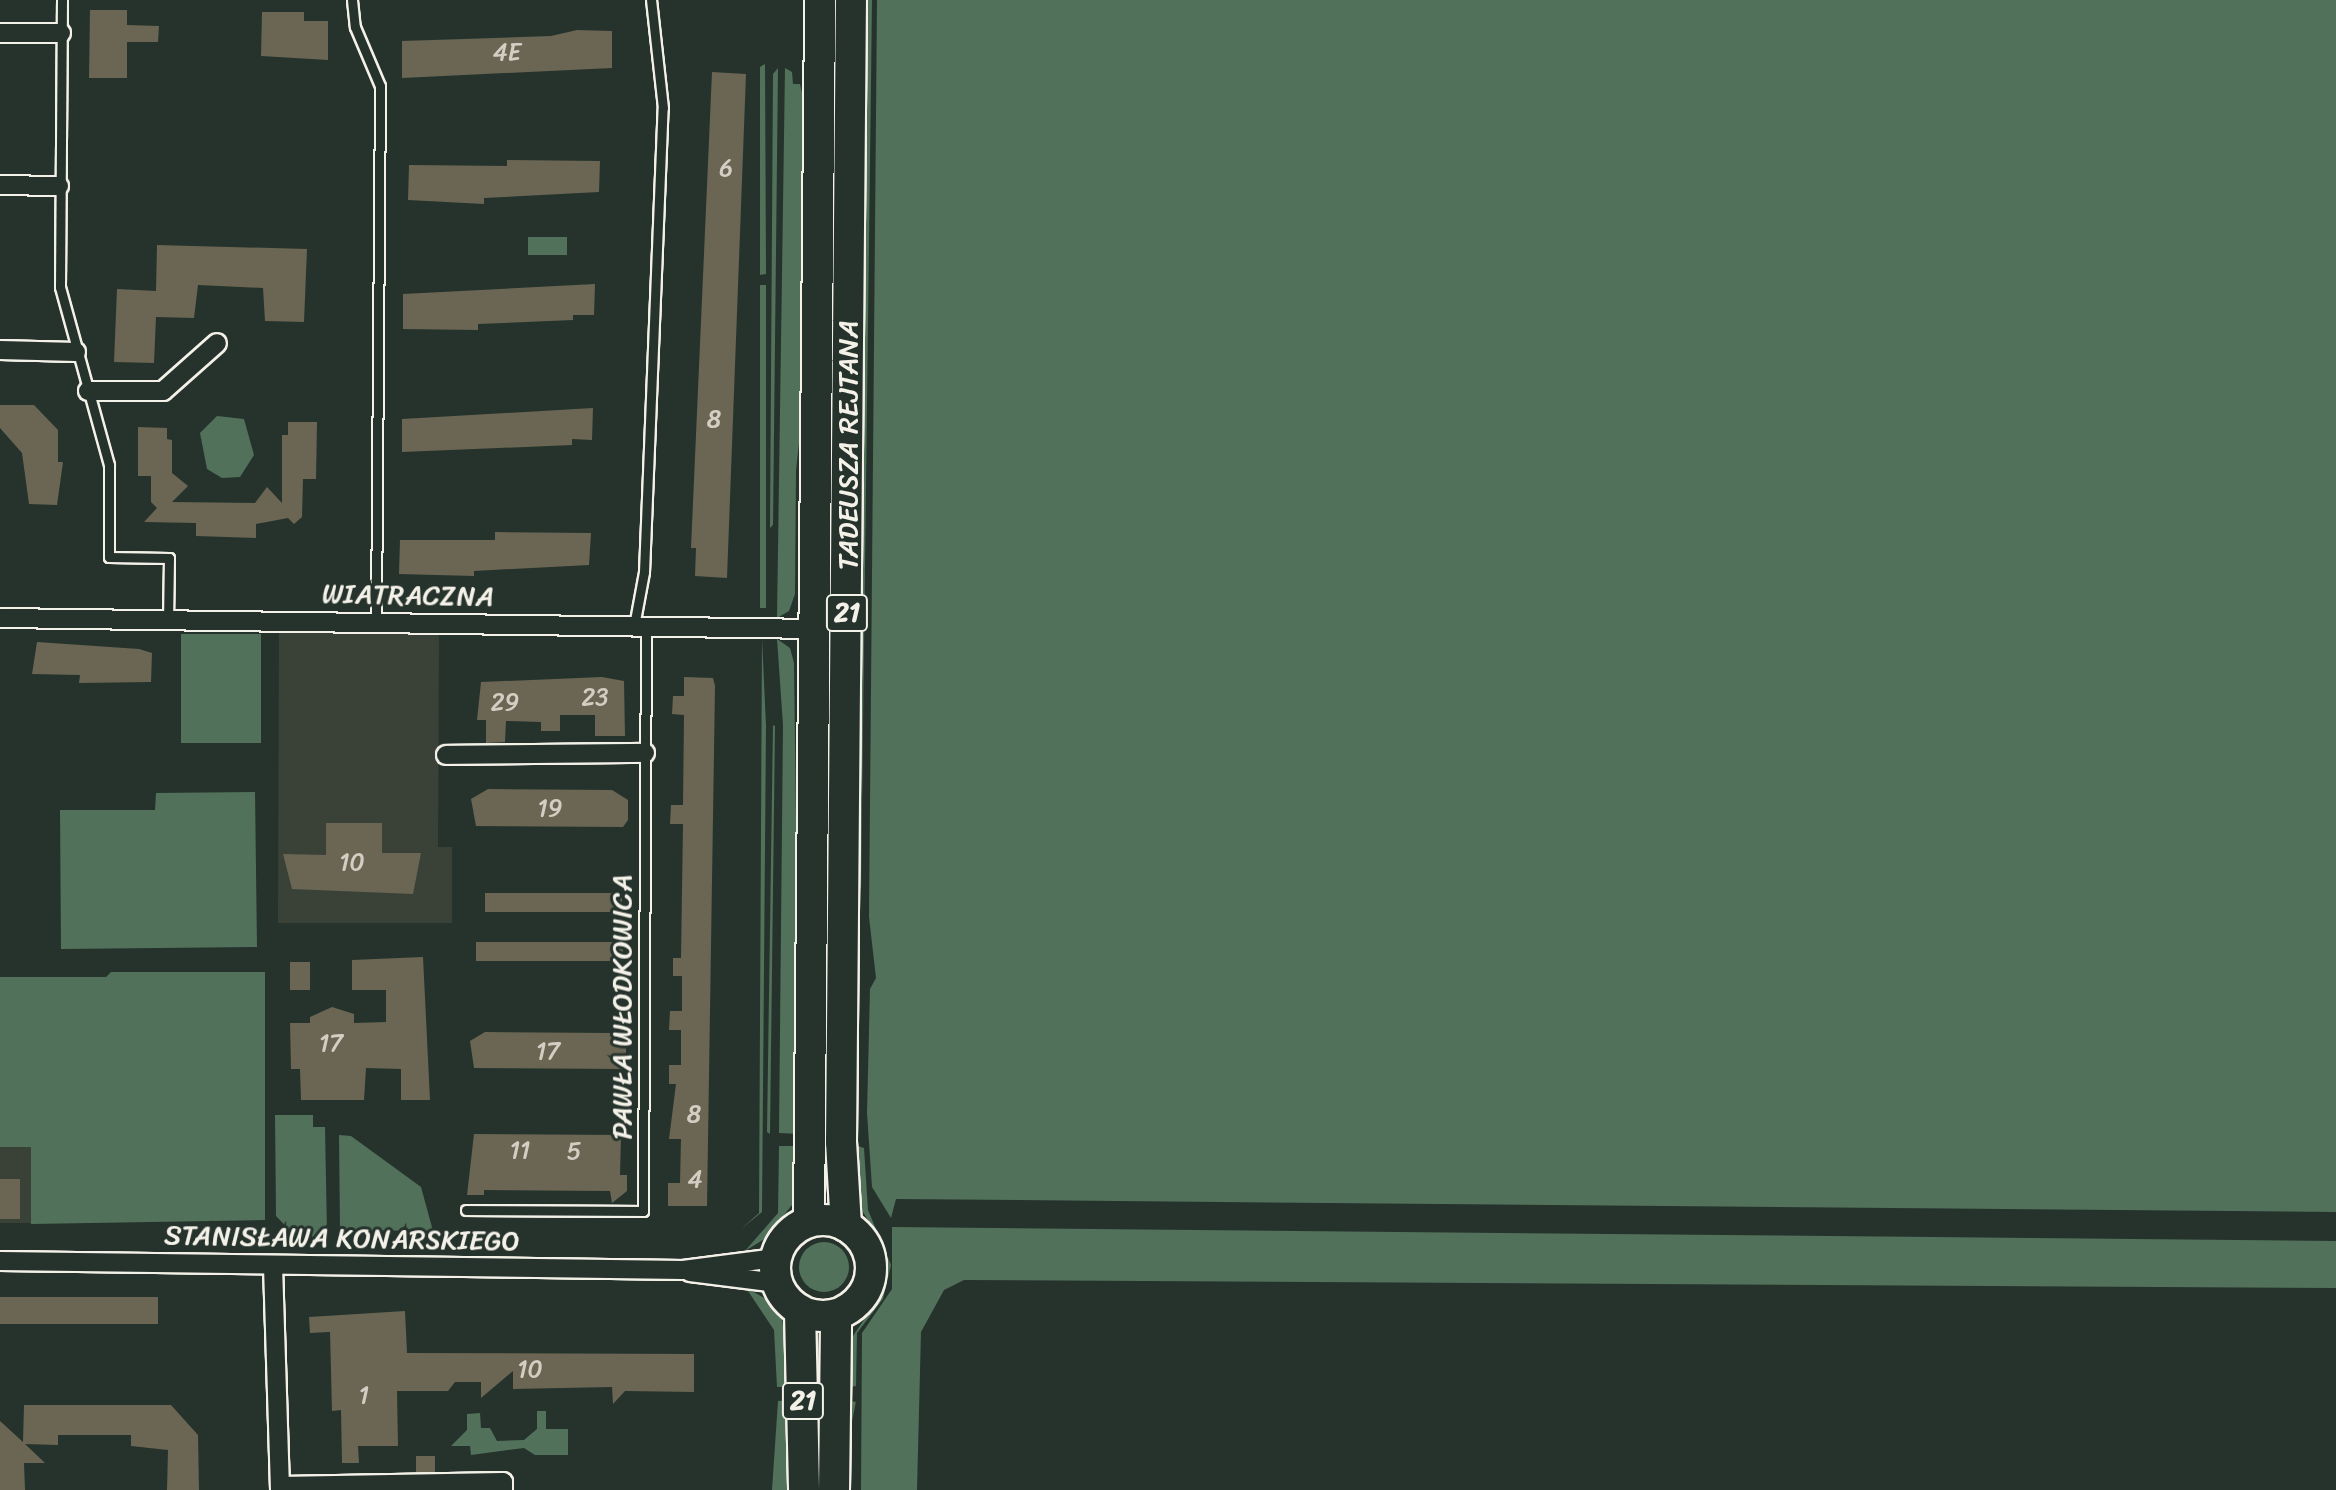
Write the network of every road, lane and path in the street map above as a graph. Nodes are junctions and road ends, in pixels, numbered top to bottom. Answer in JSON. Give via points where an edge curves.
{"nodes":[{"id":1,"x":62,"y":0,"type":"edge"},
{"id":2,"x":352,"y":0,"type":"edge"},
{"id":3,"x":651,"y":0,"type":"edge"},
{"id":4,"x":820,"y":0,"type":"edge"},
{"id":5,"x":851,"y":0,"type":"edge"},
{"id":6,"x":0,"y":33,"type":"edge"},
{"id":7,"x":61,"y":33,"type":"junction"},
{"id":8,"x":0,"y":185,"type":"edge"},
{"id":9,"x":59,"y":186,"type":"junction"},
{"id":10,"x":217,"y":343,"type":"dead end"},
{"id":11,"x":0,"y":350,"type":"edge"},
{"id":12,"x":76,"y":352,"type":"junction"},
{"id":13,"x":88,"y":391,"type":"junction"},
{"id":14,"x":0,"y":618,"type":"edge"},
{"id":15,"x":168,"y":620,"type":"junction"},
{"id":16,"x":376,"y":623,"type":"junction"},
{"id":17,"x":640,"y":626,"type":"junction"},
{"id":18,"x":816,"y":629,"type":"junction"},
{"id":19,"x":645,"y":753,"type":"junction"},
{"id":20,"x":446,"y":755,"type":"dead end"},
{"id":21,"x":466,"y":1210,"type":"dead end"},
{"id":22,"x":809,"y":1221,"type":"junction"},
{"id":23,"x":846,"y":1226,"type":"junction"},
{"id":24,"x":0,"y":1261,"type":"edge"},
{"id":25,"x":273,"y":1266,"type":"junction"},
{"id":26,"x":776,"y":1270,"type":"junction"},
{"id":27,"x":800,"y":1311,"type":"junction"},
{"id":28,"x":836,"y":1315,"type":"junction"},
{"id":29,"x":503,"y":1486,"type":"edge"},
{"id":30,"x":280,"y":1488,"type":"edge"},
{"id":31,"x":804,"y":1490,"type":"edge"},
{"id":32,"x":834,"y":1490,"type":"edge"}],
"edges":[{"from":1,"to":7,"type":"lane"},
{"from":2,"to":16,"type":"lane","via":[[355,27],[380,86]]},
{"from":3,"to":17,"type":"lane","name":"PAWŁA WŁODKOWICA","via":[[663,108]]},
{"from":4,"to":18,"type":"main road","name":"TADEUSZA REJTANA","number":"21"},
{"from":5,"to":23,"type":"main road","name":"TADEUSZA REJTANA","number":"21","via":[[841,1142]]},
{"from":6,"to":7,"type":"street"},
{"from":7,"to":9,"type":"lane"},
{"from":8,"to":9,"type":"street"},
{"from":9,"to":12,"type":"lane","via":[[58,272]]},
{"from":10,"to":13,"type":"street","via":[[163,391]]},
{"from":11,"to":12,"type":"street"},
{"from":12,"to":13,"type":"lane"},
{"from":13,"to":15,"type":"lane","via":[[109,465],[109,557],[169,558]]},
{"from":14,"to":15,"type":"street","name":"WIATRACZNA"},
{"from":15,"to":16,"type":"street","name":"WIATRACZNA"},
{"from":16,"to":17,"type":"street","name":"WIATRACZNA"},
{"from":17,"to":18,"type":"street","name":"WIATRACZNA"},
{"from":17,"to":19,"type":"lane","name":"PAWŁA WŁODKOWICA"},
{"from":18,"to":22,"type":"main road","name":"TADEUSZA REJTANA","number":"21"},
{"from":19,"to":20,"type":"street"},
{"from":19,"to":21,"type":"lane","name":"PAWŁA WŁODKOWICA","via":[[643,1211]]},
{"from":22,"to":23,"type":"main road"},
{"from":22,"to":26,"type":"main road","via":[[794,1229]]},
{"from":23,"to":28,"type":"main road","via":[[866,1246],[871,1274],[853,1307]]},
{"from":24,"to":25,"type":"street","name":"STANISŁAWA KONARSKIEGO"},
{"from":25,"to":26,"type":"street","name":"STANISŁAWA KONARSKIEGO"},
{"from":25,"to":30,"type":"street"},
{"from":26,"to":27,"type":"main road"},
{"from":27,"to":28,"type":"main road"},
{"from":27,"to":31,"type":"main road","number":"21"},
{"from":28,"to":32,"type":"main road","number":"21"},
{"from":29,"to":30,"type":"street"}]}
